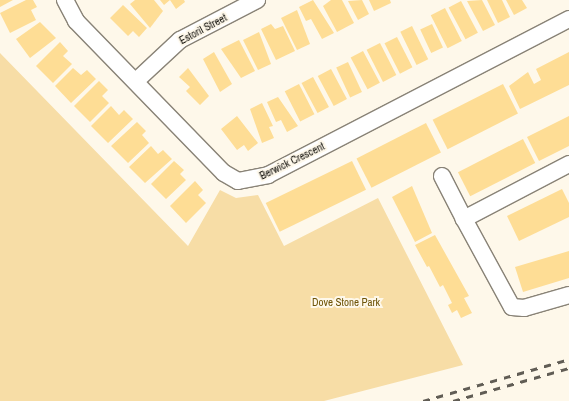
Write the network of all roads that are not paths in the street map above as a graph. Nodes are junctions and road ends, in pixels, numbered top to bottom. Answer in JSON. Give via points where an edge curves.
{"nodes":[{"id":1,"x":65,"y":0,"type":"edge"},
{"id":2,"x":257,"y":0,"type":"edge"},
{"id":3,"x":569,"y":19,"type":"edge"},
{"id":4,"x":136,"y":81,"type":"junction"},
{"id":5,"x":569,"y":164,"type":"edge"},
{"id":6,"x":442,"y":176,"type":"dead end"},
{"id":7,"x":464,"y":219,"type":"junction"},
{"id":8,"x":569,"y":295,"type":"edge"}],
"edges":[{"from":1,"to":4,"type":"street","name":"Berwick Crescent","via":[[76,20]]},
{"from":2,"to":4,"type":"street","name":"Estoril Street","via":[[180,40]]},
{"from":3,"to":4,"type":"street","name":"Berwick Crescent","via":[[252,180],[238,180],[224,173]]},
{"from":5,"to":7,"type":"street"},
{"from":6,"to":7,"type":"street"},
{"from":7,"to":8,"type":"street","via":[[512,307],[524,308]]}]}
